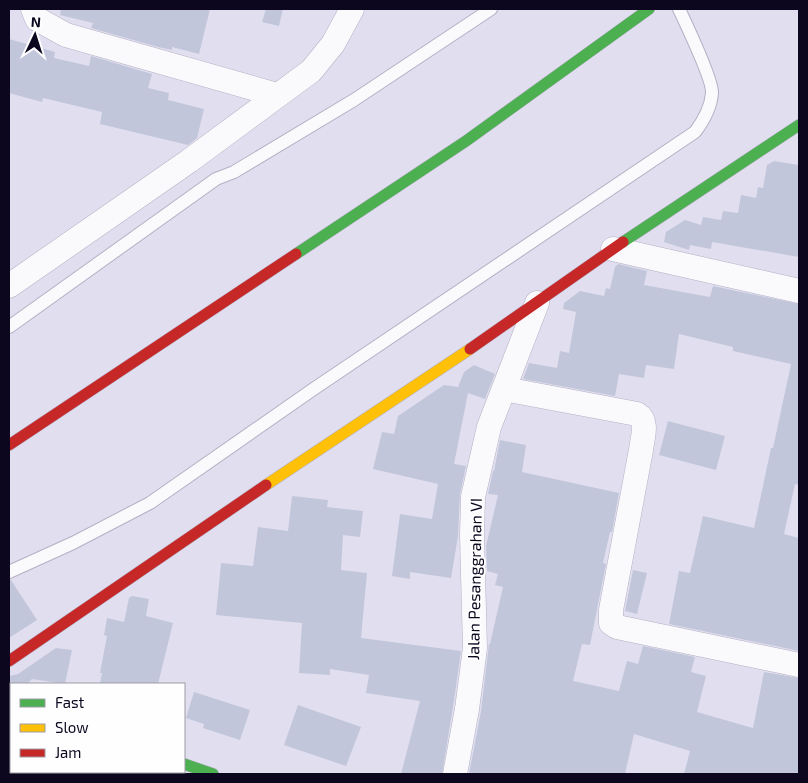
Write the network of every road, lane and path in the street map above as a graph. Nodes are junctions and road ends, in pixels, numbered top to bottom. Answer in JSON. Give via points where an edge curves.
{"nodes":[{"id":1,"x":33,"y":9,"type":"edge"},
{"id":2,"x":352,"y":9,"type":"edge"},
{"id":3,"x":491,"y":9,"type":"edge"},
{"id":4,"x":649,"y":9,"type":"edge"},
{"id":5,"x":679,"y":9,"type":"edge"},
{"id":6,"x":276,"y":95,"type":"junction"},
{"id":7,"x":799,"y":125,"type":"edge"},
{"id":8,"x":613,"y":249,"type":"junction"},
{"id":9,"x":9,"y":286,"type":"edge"},
{"id":10,"x":799,"y":290,"type":"edge"},
{"id":11,"x":537,"y":303,"type":"junction"},
{"id":12,"x":9,"y":327,"type":"edge"},
{"id":13,"x":504,"y":389,"type":"junction"},
{"id":14,"x":9,"y":445,"type":"edge"},
{"id":15,"x":9,"y":572,"type":"edge"},
{"id":16,"x":9,"y":661,"type":"edge"},
{"id":17,"x":799,"y":664,"type":"edge"},
{"id":18,"x":185,"y":764,"type":"edge"},
{"id":19,"x":214,"y":774,"type":"edge"},
{"id":20,"x":455,"y":774,"type":"edge"}],
"edges":[{"from":1,"to":6,"type":"street","via":[[37,19],[66,35]]},
{"from":2,"to":6,"type":"street","via":[[333,44],[311,71]]},
{"from":3,"to":12,"type":"lane","via":[[354,100],[234,172],[216,179]]},
{"from":4,"to":14,"type":"main road","via":[[466,141]]},
{"from":5,"to":15,"type":"lane","via":[[712,91],[710,106],[695,132],[323,382],[150,503]]},
{"from":6,"to":9,"type":"street"},
{"from":7,"to":8,"type":"main road"},
{"from":8,"to":10,"type":"street"},
{"from":8,"to":11,"type":"main road"},
{"from":11,"to":13,"type":"street","name":"Jalan Pesanggrahan VI"},
{"from":11,"to":16,"type":"main road"},
{"from":13,"to":17,"type":"street","via":[[641,416],[644,424],[641,450],[611,623],[617,627]]},
{"from":13,"to":20,"type":"street","name":"Jalan Pesanggrahan VI","via":[[489,427],[474,497],[475,648]]},
{"from":18,"to":19,"type":"main road"}]}
